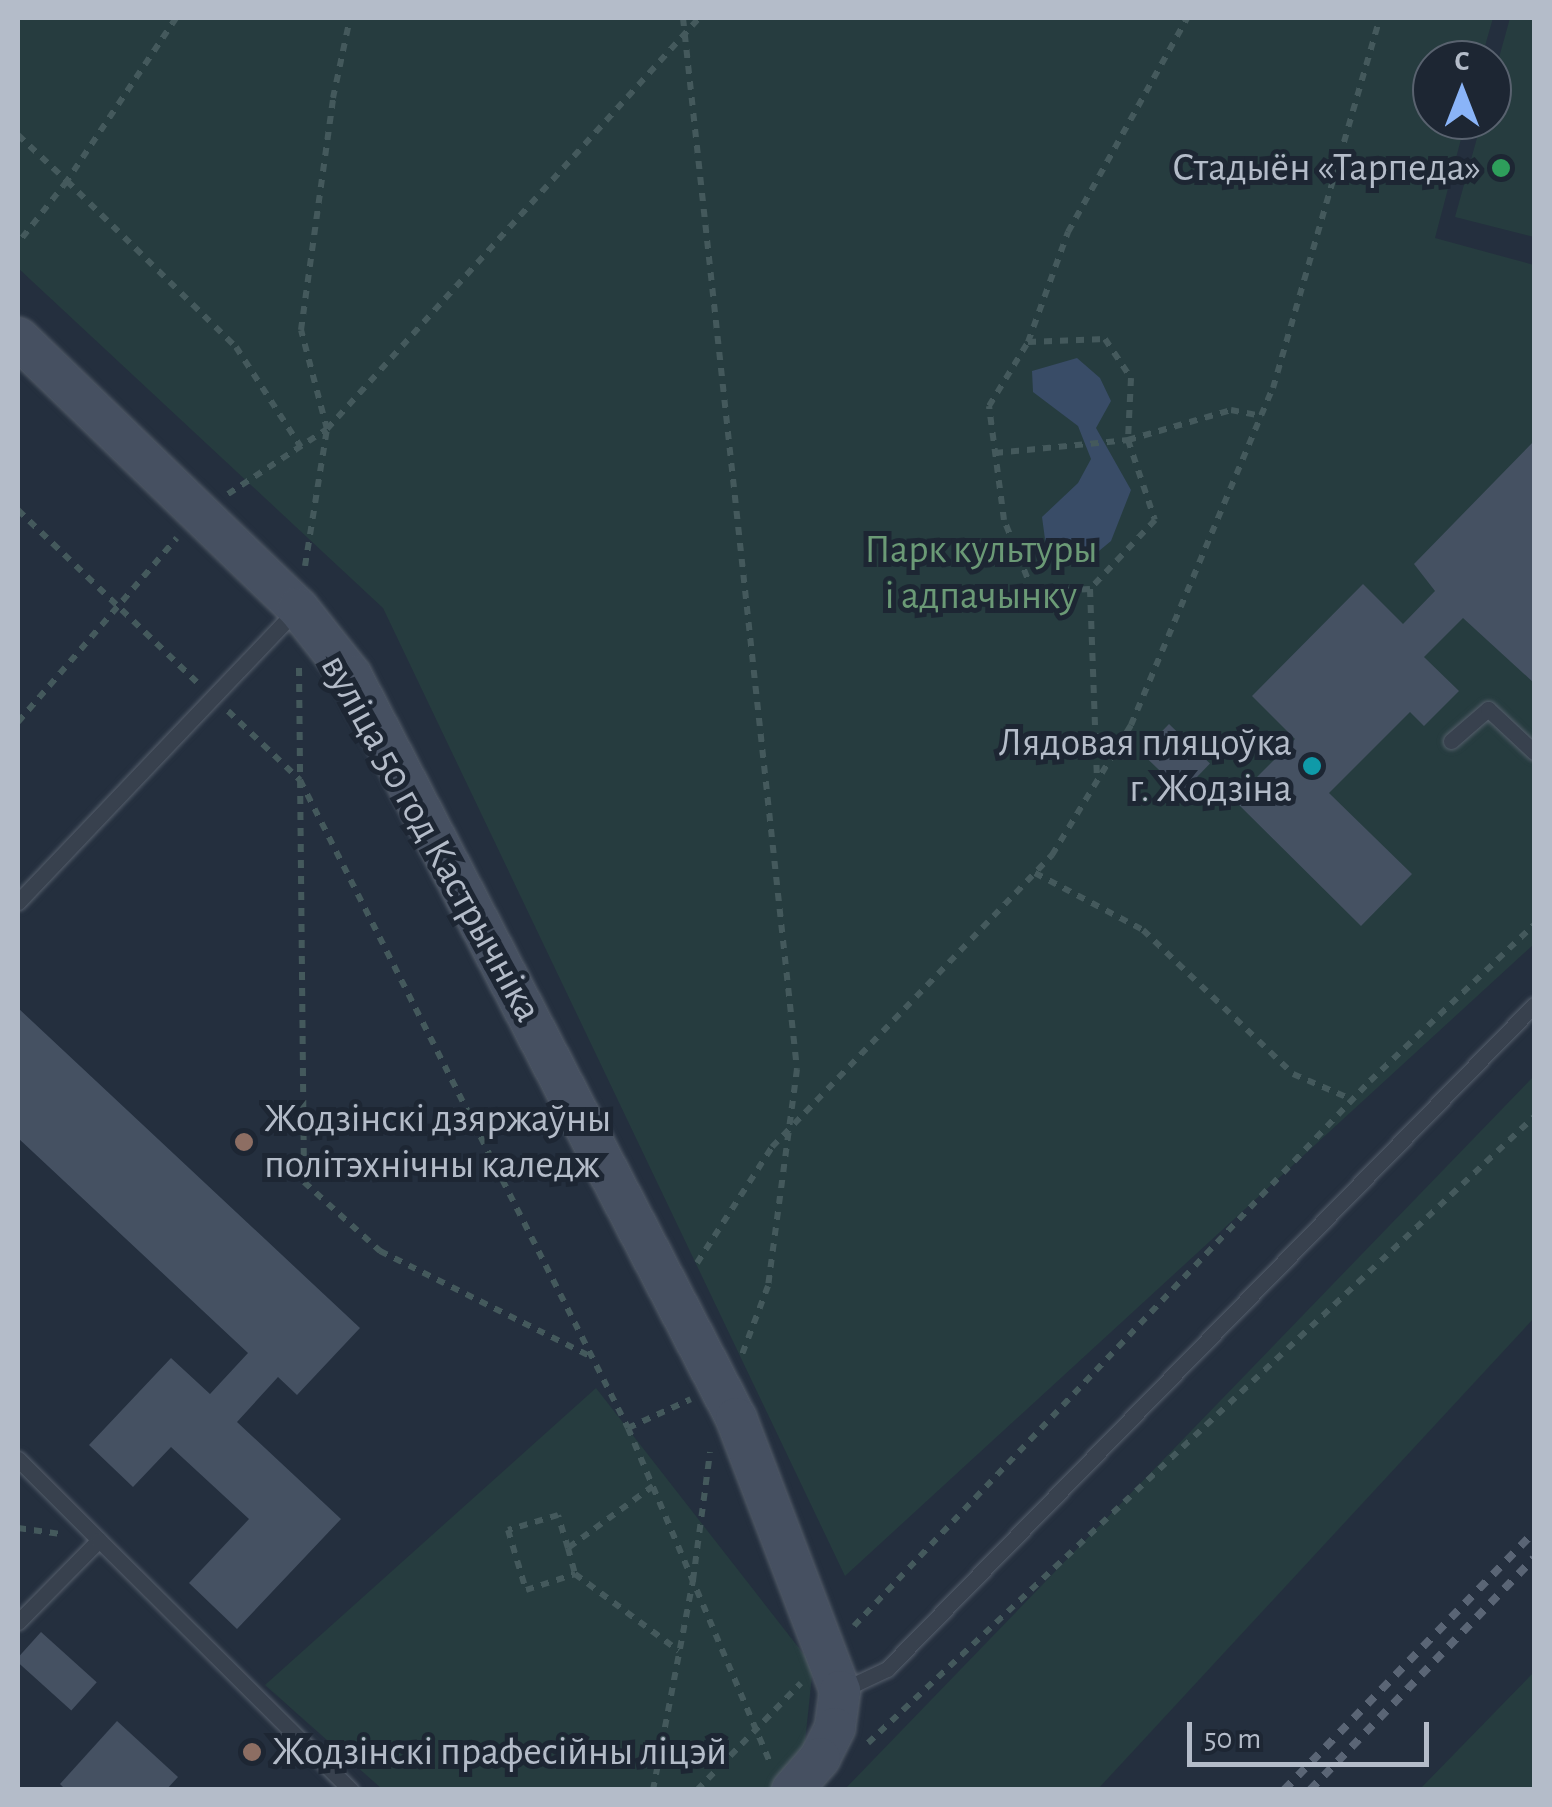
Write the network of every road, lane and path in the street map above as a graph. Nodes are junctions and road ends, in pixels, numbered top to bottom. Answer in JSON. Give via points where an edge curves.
{"nodes":[{"id":1,"x":176,"y":18,"type":"edge"},
{"id":2,"x":350,"y":18,"type":"edge"},
{"id":3,"x":683,"y":18,"type":"edge"},
{"id":4,"x":699,"y":18,"type":"edge"},
{"id":5,"x":1187,"y":18,"type":"edge"},
{"id":6,"x":1380,"y":18,"type":"edge"},
{"id":7,"x":684,"y":33,"type":"junction"},
{"id":8,"x":18,"y":135,"type":"edge"},
{"id":9,"x":67,"y":182,"type":"junction"},
{"id":10,"x":18,"y":243,"type":"edge"},
{"id":11,"x":18,"y":338,"type":"edge"},
{"id":12,"x":1028,"y":342,"type":"junction"},
{"id":13,"x":1262,"y":416,"type":"junction"},
{"id":14,"x":327,"y":429,"type":"junction"},
{"id":15,"x":1128,"y":440,"type":"junction"},
{"id":16,"x":301,"y":446,"type":"junction"},
{"id":17,"x":995,"y":452,"type":"junction"},
{"id":18,"x":18,"y":510,"type":"edge"},
{"id":19,"x":199,"y":514,"type":"junction"},
{"id":20,"x":1090,"y":590,"type":"junction"},
{"id":21,"x":118,"y":606,"type":"junction"},
{"id":22,"x":298,"y":608,"type":"junction"},
{"id":23,"x":298,"y":666,"type":"dead end"},
{"id":24,"x":213,"y":697,"type":"junction"},
{"id":25,"x":18,"y":722,"type":"edge"},
{"id":26,"x":1451,"y":741,"type":"dead end"},
{"id":27,"x":1534,"y":752,"type":"edge"},
{"id":28,"x":300,"y":780,"type":"junction"},
{"id":29,"x":1096,"y":781,"type":"junction"},
{"id":30,"x":1034,"y":873,"type":"junction"},
{"id":31,"x":18,"y":902,"type":"edge"},
{"id":32,"x":1534,"y":926,"type":"edge"},
{"id":33,"x":1534,"y":1004,"type":"edge"},
{"id":34,"x":1353,"y":1100,"type":"junction"},
{"id":35,"x":1534,"y":1117,"type":"edge"},
{"id":36,"x":790,"y":1131,"type":"junction"},
{"id":37,"x":674,"y":1298,"type":"junction"},
{"id":38,"x":592,"y":1357,"type":"junction"},
{"id":39,"x":722,"y":1416,"type":"junction"},
{"id":40,"x":628,"y":1428,"type":"junction"},
{"id":41,"x":18,"y":1459,"type":"edge"},
{"id":42,"x":653,"y":1486,"type":"junction"},
{"id":43,"x":99,"y":1540,"type":"junction"},
{"id":44,"x":568,"y":1548,"type":"junction"},
{"id":45,"x":575,"y":1574,"type":"junction"},
{"id":46,"x":693,"y":1580,"type":"junction"},
{"id":47,"x":18,"y":1622,"type":"edge"},
{"id":48,"x":679,"y":1651,"type":"junction"},
{"id":49,"x":828,"y":1653,"type":"junction"},
{"id":50,"x":838,"y":1710,"type":"junction"},
{"id":51,"x":756,"y":1730,"type":"junction"},
{"id":52,"x":784,"y":1782,"type":"edge"},
{"id":53,"x":351,"y":1790,"type":"edge"},
{"id":54,"x":654,"y":1790,"type":"edge"},
{"id":55,"x":697,"y":1790,"type":"edge"}],
"edges":[{"from":1,"to":9,"type":"path"},
{"from":2,"to":14,"type":"path","via":[[301,330]]},
{"from":3,"to":7,"type":"path"},
{"from":4,"to":7,"type":"path"},
{"from":5,"to":12,"type":"path","via":[[1068,232]]},
{"from":6,"to":13,"type":"path"},
{"from":7,"to":14,"type":"path"},
{"from":7,"to":36,"type":"path","via":[[797,1069]]},
{"from":8,"to":9,"type":"path"},
{"from":9,"to":10,"type":"path"},
{"from":9,"to":16,"type":"path","via":[[236,346]]},
{"from":11,"to":19,"type":"main road","name":"вуліца 50 год Кастрычніка"},
{"from":12,"to":15,"type":"path","via":[[1105,339],[1131,378]]},
{"from":12,"to":17,"type":"path","via":[[989,406]]},
{"from":13,"to":15,"type":"path","via":[[1231,410]]},
{"from":13,"to":29,"type":"path","via":[[1131,725]]},
{"from":14,"to":16,"type":"path"},
{"from":14,"to":22,"type":"path"},
{"from":15,"to":17,"type":"path"},
{"from":15,"to":20,"type":"path","via":[[1154,520]]},
{"from":16,"to":19,"type":"path"},
{"from":17,"to":20,"type":"path","via":[[1004,520],[1033,592]]},
{"from":18,"to":21,"type":"path"},
{"from":19,"to":21,"type":"path"},
{"from":19,"to":22,"type":"main road","name":"вуліца 50 год Кастрычніка"},
{"from":20,"to":29,"type":"path"},
{"from":21,"to":24,"type":"path"},
{"from":21,"to":25,"type":"path"},
{"from":22,"to":24,"type":"lane"},
{"from":22,"to":37,"type":"main road","name":"вуліца 50 год Кастрычніка","via":[[351,676]]},
{"from":23,"to":28,"type":"path"},
{"from":24,"to":28,"type":"path"},
{"from":24,"to":31,"type":"lane"},
{"from":26,"to":27,"type":"lane","via":[[1488,708]]},
{"from":28,"to":38,"type":"path"},
{"from":28,"to":38,"type":"path","via":[[304,1182],[380,1251]]},
{"from":29,"to":30,"type":"path"},
{"from":30,"to":34,"type":"path","via":[[1144,930],[1293,1074]]},
{"from":30,"to":36,"type":"path"},
{"from":32,"to":34,"type":"path"},
{"from":33,"to":50,"type":"lane","via":[[887,1669]]},
{"from":34,"to":49,"type":"path"},
{"from":35,"to":50,"type":"path","via":[[867,1744]]},
{"from":36,"to":37,"type":"path","via":[[755,1172]]},
{"from":36,"to":39,"type":"path","via":[[768,1286]]},
{"from":37,"to":39,"type":"main road","name":"вуліца 50 год Кастрычніка"},
{"from":38,"to":40,"type":"path"},
{"from":39,"to":40,"type":"path"},
{"from":39,"to":46,"type":"path"},
{"from":39,"to":49,"type":"main road","name":"вуліца 50 год Кастрычніка"},
{"from":40,"to":42,"type":"path"},
{"from":41,"to":43,"type":"lane"},
{"from":42,"to":44,"type":"path"},
{"from":42,"to":46,"type":"path"},
{"from":43,"to":47,"type":"lane"},
{"from":43,"to":53,"type":"lane"},
{"from":44,"to":45,"type":"path"},
{"from":44,"to":45,"type":"path","via":[[558,1515],[508,1530],[526,1590]]},
{"from":45,"to":48,"type":"path"},
{"from":46,"to":48,"type":"path"},
{"from":46,"to":51,"type":"path"},
{"from":48,"to":54,"type":"path"},
{"from":49,"to":50,"type":"main road","name":"вуліца 50 год Кастрычніка"},
{"from":49,"to":51,"type":"path"},
{"from":50,"to":52,"type":"main road","via":[[820,1758]]},
{"from":51,"to":52,"type":"path"},
{"from":51,"to":55,"type":"path"}]}
